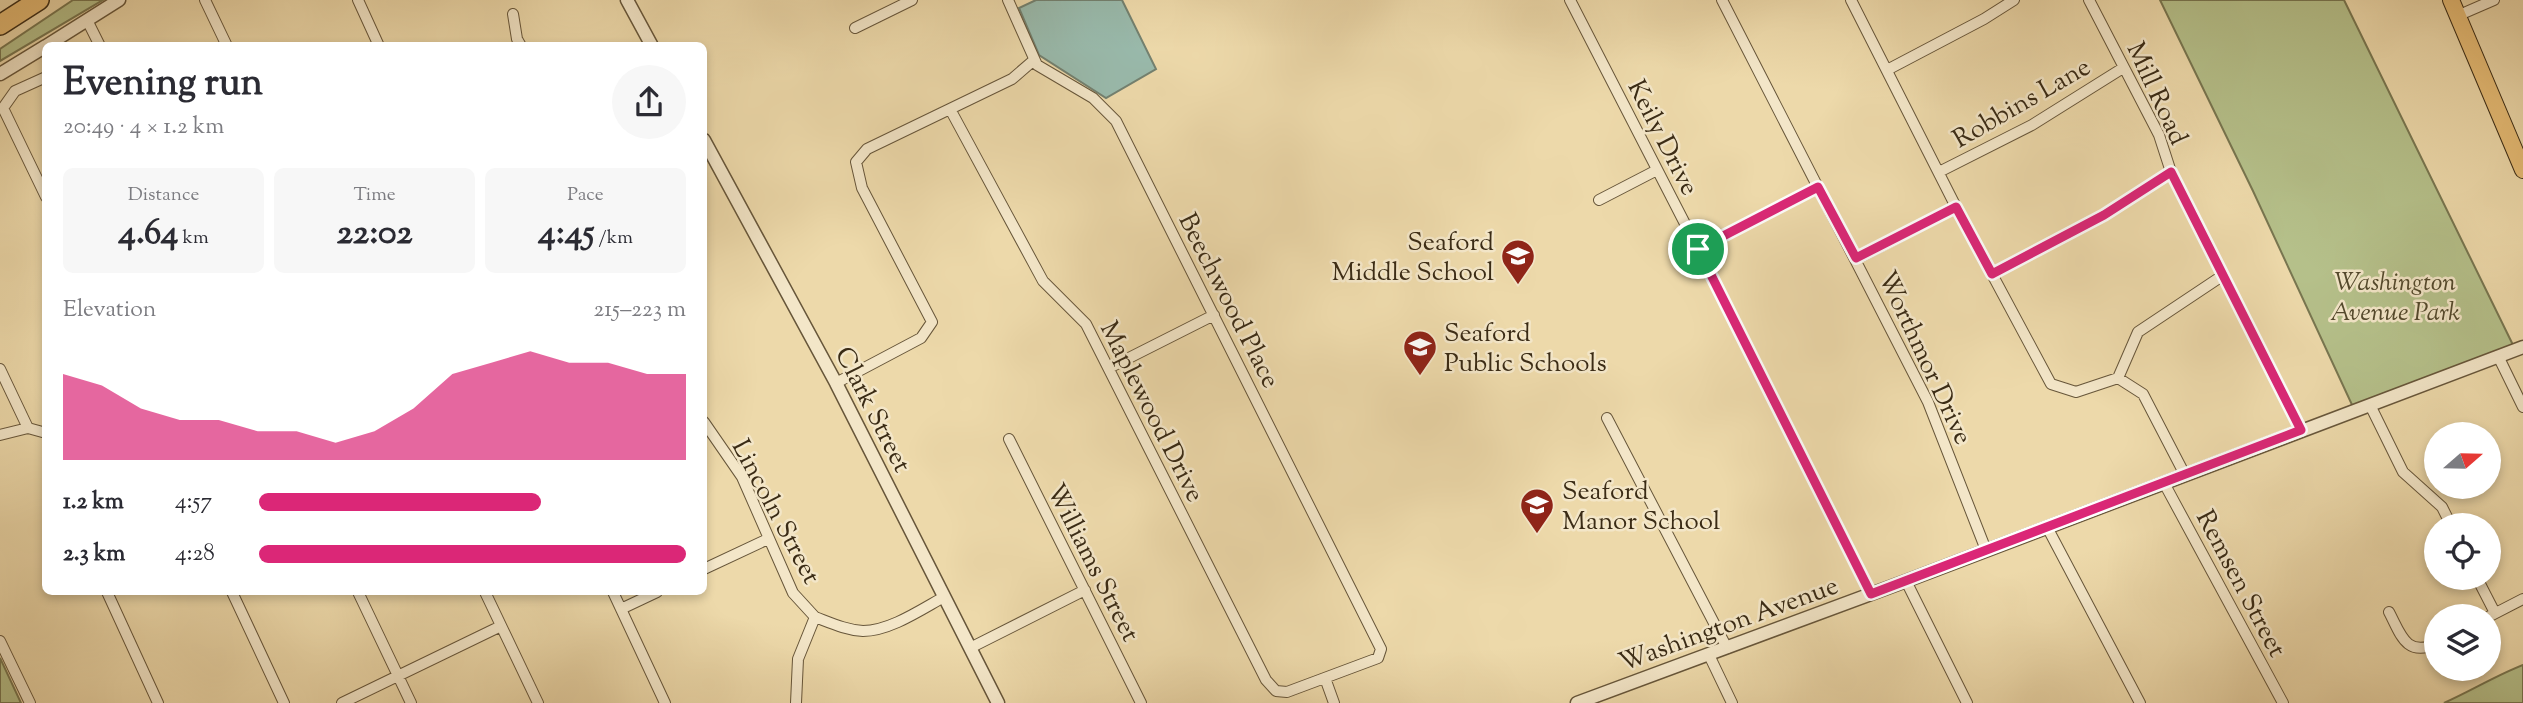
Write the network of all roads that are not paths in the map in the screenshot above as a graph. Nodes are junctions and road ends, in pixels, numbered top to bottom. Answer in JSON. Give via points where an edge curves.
{"nodes":[{"id":1,"x":39,"y":0,"type":"edge"},
{"id":2,"x":119,"y":0,"type":"edge"},
{"id":3,"x":205,"y":0,"type":"edge"},
{"id":4,"x":358,"y":0,"type":"edge"},
{"id":5,"x":627,"y":0,"type":"edge"},
{"id":6,"x":912,"y":0,"type":"edge"},
{"id":7,"x":1008,"y":0,"type":"edge"},
{"id":8,"x":1722,"y":0,"type":"edge"},
{"id":9,"x":1851,"y":0,"type":"edge"},
{"id":10,"x":2014,"y":0,"type":"edge"},
{"id":11,"x":2089,"y":0,"type":"edge"},
{"id":12,"x":2451,"y":0,"type":"edge"},
{"id":13,"x":2494,"y":0,"type":"edge"},
{"id":14,"x":1573,"y":1,"type":"edge"},
{"id":15,"x":899,"y":3,"type":"edge"},
{"id":16,"x":513,"y":14,"type":"dead end"},
{"id":17,"x":2457,"y":16,"type":"junction"},
{"id":18,"x":87,"y":20,"type":"junction"},
{"id":19,"x":0,"y":25,"type":"edge"},
{"id":20,"x":855,"y":28,"type":"dead end"},
{"id":21,"x":52,"y":42,"type":"edge"},
{"id":22,"x":98,"y":42,"type":"edge"},
{"id":23,"x":225,"y":42,"type":"edge"},
{"id":24,"x":377,"y":42,"type":"edge"},
{"id":25,"x":519,"y":42,"type":"edge"},
{"id":26,"x":650,"y":42,"type":"edge"},
{"id":27,"x":42,"y":48,"type":"edge"},
{"id":28,"x":1034,"y":60,"type":"junction"},
{"id":29,"x":2123,"y":68,"type":"junction"},
{"id":30,"x":1887,"y":70,"type":"junction"},
{"id":31,"x":0,"y":74,"type":"edge"},
{"id":32,"x":42,"y":79,"type":"edge"},
{"id":33,"x":950,"y":109,"type":"junction"},
{"id":34,"x":707,"y":146,"type":"edge"},
{"id":35,"x":1657,"y":170,"type":"junction"},
{"id":36,"x":2523,"y":170,"type":"edge"},
{"id":37,"x":1939,"y":172,"type":"junction"},
{"id":38,"x":2171,"y":172,"type":"junction"},
{"id":39,"x":1818,"y":187,"type":"junction"},
{"id":40,"x":42,"y":189,"type":"edge"},
{"id":41,"x":1599,"y":200,"type":"dead end"},
{"id":42,"x":1956,"y":207,"type":"junction"},
{"id":43,"x":1698,"y":249,"type":"junction"},
{"id":44,"x":1856,"y":258,"type":"junction"},
{"id":45,"x":1992,"y":274,"type":"junction"},
{"id":46,"x":2222,"y":276,"type":"junction"},
{"id":47,"x":1214,"y":315,"type":"junction"},
{"id":48,"x":2523,"y":347,"type":"edge"},
{"id":49,"x":2498,"y":356,"type":"junction"},
{"id":50,"x":1109,"y":368,"type":"junction"},
{"id":51,"x":0,"y":369,"type":"edge"},
{"id":52,"x":2118,"y":378,"type":"junction"},
{"id":53,"x":836,"y":383,"type":"junction"},
{"id":54,"x":2370,"y":405,"type":"junction"},
{"id":55,"x":2523,"y":407,"type":"edge"},
{"id":56,"x":1607,"y":418,"type":"dead end"},
{"id":57,"x":707,"y":426,"type":"edge"},
{"id":58,"x":28,"y":428,"type":"junction"},
{"id":59,"x":2301,"y":430,"type":"junction"},
{"id":60,"x":42,"y":432,"type":"edge"},
{"id":61,"x":0,"y":435,"type":"edge"},
{"id":62,"x":1009,"y":439,"type":"dead end"},
{"id":63,"x":2185,"y":475,"type":"junction"},
{"id":64,"x":2164,"y":483,"type":"junction"},
{"id":65,"x":2445,"y":513,"type":"edge"},
{"id":66,"x":2047,"y":527,"type":"junction"},
{"id":67,"x":768,"y":539,"type":"junction"},
{"id":68,"x":1986,"y":550,"type":"junction"},
{"id":69,"x":707,"y":568,"type":"edge"},
{"id":70,"x":1906,"y":581,"type":"junction"},
{"id":71,"x":1085,"y":590,"type":"junction"},
{"id":72,"x":1871,"y":594,"type":"junction"},
{"id":73,"x":108,"y":595,"type":"edge"},
{"id":74,"x":233,"y":595,"type":"edge"},
{"id":75,"x":359,"y":595,"type":"edge"},
{"id":76,"x":486,"y":595,"type":"edge"},
{"id":77,"x":614,"y":595,"type":"edge"},
{"id":78,"x":651,"y":595,"type":"edge"},
{"id":79,"x":944,"y":597,"type":"junction"},
{"id":80,"x":2523,"y":599,"type":"edge"},
{"id":81,"x":621,"y":609,"type":"junction"},
{"id":82,"x":2501,"y":610,"type":"edge"},
{"id":83,"x":2389,"y":612,"type":"dead end"},
{"id":84,"x":815,"y":617,"type":"junction"},
{"id":85,"x":501,"y":626,"type":"junction"},
{"id":86,"x":0,"y":641,"type":"edge"},
{"id":87,"x":970,"y":648,"type":"junction"},
{"id":88,"x":1727,"y":648,"type":"junction"},
{"id":89,"x":2424,"y":648,"type":"edge"},
{"id":90,"x":1709,"y":655,"type":"junction"},
{"id":91,"x":398,"y":676,"type":"junction"},
{"id":92,"x":1325,"y":678,"type":"junction"},
{"id":93,"x":30,"y":703,"type":"edge"},
{"id":94,"x":158,"y":703,"type":"edge"},
{"id":95,"x":284,"y":703,"type":"edge"},
{"id":96,"x":342,"y":703,"type":"edge"},
{"id":97,"x":411,"y":703,"type":"edge"},
{"id":98,"x":538,"y":703,"type":"edge"},
{"id":99,"x":665,"y":703,"type":"edge"},
{"id":100,"x":796,"y":703,"type":"edge"},
{"id":101,"x":998,"y":703,"type":"edge"},
{"id":102,"x":1141,"y":703,"type":"edge"},
{"id":103,"x":1334,"y":703,"type":"edge"},
{"id":104,"x":1577,"y":703,"type":"edge"},
{"id":105,"x":1732,"y":703,"type":"edge"},
{"id":106,"x":1967,"y":703,"type":"edge"},
{"id":107,"x":2140,"y":703,"type":"edge"},
{"id":108,"x":2283,"y":703,"type":"edge"}],
"edges":[{"from":1,"to":19,"type":"highway"},
{"from":2,"to":18,"type":"street"},
{"from":3,"to":23,"type":"street"},
{"from":4,"to":24,"type":"street"},
{"from":5,"to":26,"type":"street"},
{"from":6,"to":15,"type":"street"},
{"from":7,"to":28,"type":"street"},
{"from":8,"to":39,"type":"street","name":"Worthmor Drive"},
{"from":9,"to":30,"type":"street"},
{"from":10,"to":30,"type":"street"},
{"from":11,"to":29,"type":"street","name":"Mill Road"},
{"from":12,"to":17,"type":"main road"},
{"from":13,"to":17,"type":"street"},
{"from":14,"to":35,"type":"street","name":"Keily Drive"},
{"from":15,"to":20,"type":"street"},
{"from":16,"to":25,"type":"street"},
{"from":17,"to":36,"type":"main road"},
{"from":18,"to":21,"type":"street"},
{"from":18,"to":22,"type":"street"},
{"from":27,"to":31,"type":"street"},
{"from":28,"to":33,"type":"street","via":[[1012,79]]},
{"from":28,"to":47,"type":"street","name":"Beechwood Place","via":[[1093,98],[1116,121]]},
{"from":29,"to":37,"type":"street","name":"Robbins Lane","via":[[2032,125]]},
{"from":29,"to":38,"type":"street","name":"Mill Road","via":[[2159,135]]},
{"from":30,"to":37,"type":"street"},
{"from":32,"to":40,"type":"street","via":[[15,91],[4,108]]},
{"from":33,"to":50,"type":"street","name":"Maplewood Drive","via":[[1044,281],[1086,324]]},
{"from":33,"to":53,"type":"street","via":[[867,149],[856,162],[862,188],[932,322],[921,338]]},
{"from":34,"to":53,"type":"street","name":"Clark Street"},
{"from":35,"to":41,"type":"street"},
{"from":35,"to":43,"type":"street","name":"Keily Drive"},
{"from":37,"to":42,"type":"street"},
{"from":38,"to":45,"type":"street","via":[[2104,215]]},
{"from":38,"to":46,"type":"street","name":"Mill Road"},
{"from":39,"to":43,"type":"street"},
{"from":39,"to":44,"type":"street","name":"Worthmor Drive"},
{"from":42,"to":44,"type":"street"},
{"from":42,"to":45,"type":"street"},
{"from":43,"to":72,"type":"street","name":"Keily Drive"},
{"from":44,"to":68,"type":"street","name":"Worthmor Drive","via":[[1928,402]]},
{"from":45,"to":52,"type":"street","via":[[2051,384],[2076,392]]},
{"from":46,"to":52,"type":"street","via":[[2138,332]]},
{"from":46,"to":59,"type":"street","name":"Mill Road"},
{"from":47,"to":50,"type":"street"},
{"from":47,"to":92,"type":"street","name":"Beechwood Place","via":[[1381,649],[1378,658]]},
{"from":48,"to":49,"type":"street","name":"Washington Avenue"},
{"from":49,"to":54,"type":"street","name":"Washington Avenue"},
{"from":49,"to":55,"type":"street"},
{"from":50,"to":92,"type":"street","name":"Maplewood Drive","via":[[1266,680],[1276,691]]},
{"from":51,"to":58,"type":"street"},
{"from":52,"to":63,"type":"street","via":[[2143,394]]},
{"from":53,"to":79,"type":"street","name":"Clark Street"},
{"from":54,"to":59,"type":"street","name":"Washington Avenue"},
{"from":54,"to":65,"type":"street","via":[[2403,472]]},
{"from":56,"to":88,"type":"street"},
{"from":57,"to":67,"type":"street","name":"Lincoln Street","via":[[742,477]]},
{"from":58,"to":60,"type":"street"},
{"from":58,"to":61,"type":"street"},
{"from":59,"to":63,"type":"street","name":"Washington Avenue"},
{"from":62,"to":71,"type":"street","name":"Williams Street"},
{"from":63,"to":64,"type":"street","name":"Washington Avenue"},
{"from":64,"to":66,"type":"street","name":"Washington Avenue"},
{"from":64,"to":108,"type":"street","name":"Remsen Street"},
{"from":66,"to":68,"type":"street","name":"Washington Avenue"},
{"from":66,"to":107,"type":"street"},
{"from":67,"to":69,"type":"street"},
{"from":67,"to":84,"type":"street","name":"Lincoln Street","via":[[793,593]]},
{"from":68,"to":70,"type":"street","name":"Washington Avenue"},
{"from":70,"to":72,"type":"street","name":"Washington Avenue"},
{"from":70,"to":106,"type":"street"},
{"from":71,"to":87,"type":"street"},
{"from":71,"to":102,"type":"street","name":"Williams Street"},
{"from":72,"to":88,"type":"street","name":"Washington Avenue"},
{"from":73,"to":94,"type":"street"},
{"from":74,"to":95,"type":"street"},
{"from":75,"to":91,"type":"street"},
{"from":76,"to":85,"type":"street"},
{"from":77,"to":81,"type":"street"},
{"from":78,"to":81,"type":"street"},
{"from":79,"to":84,"type":"street","name":"Lincoln Street","via":[[898,622],[865,631]]},
{"from":79,"to":87,"type":"street","name":"Clark Street"},
{"from":80,"to":82,"type":"street"},
{"from":81,"to":99,"type":"street"},
{"from":83,"to":89,"type":"street","via":[[2404,640]]},
{"from":84,"to":100,"type":"street","name":"Lincoln Street","via":[[798,659]]},
{"from":85,"to":91,"type":"street"},
{"from":85,"to":98,"type":"street"},
{"from":86,"to":93,"type":"street"},
{"from":87,"to":101,"type":"street","name":"Clark Street"},
{"from":88,"to":90,"type":"street","name":"Washington Avenue"},
{"from":90,"to":104,"type":"street","name":"Washington Avenue"},
{"from":90,"to":105,"type":"street"},
{"from":91,"to":96,"type":"street"},
{"from":91,"to":97,"type":"street"},
{"from":92,"to":103,"type":"street"}]}
